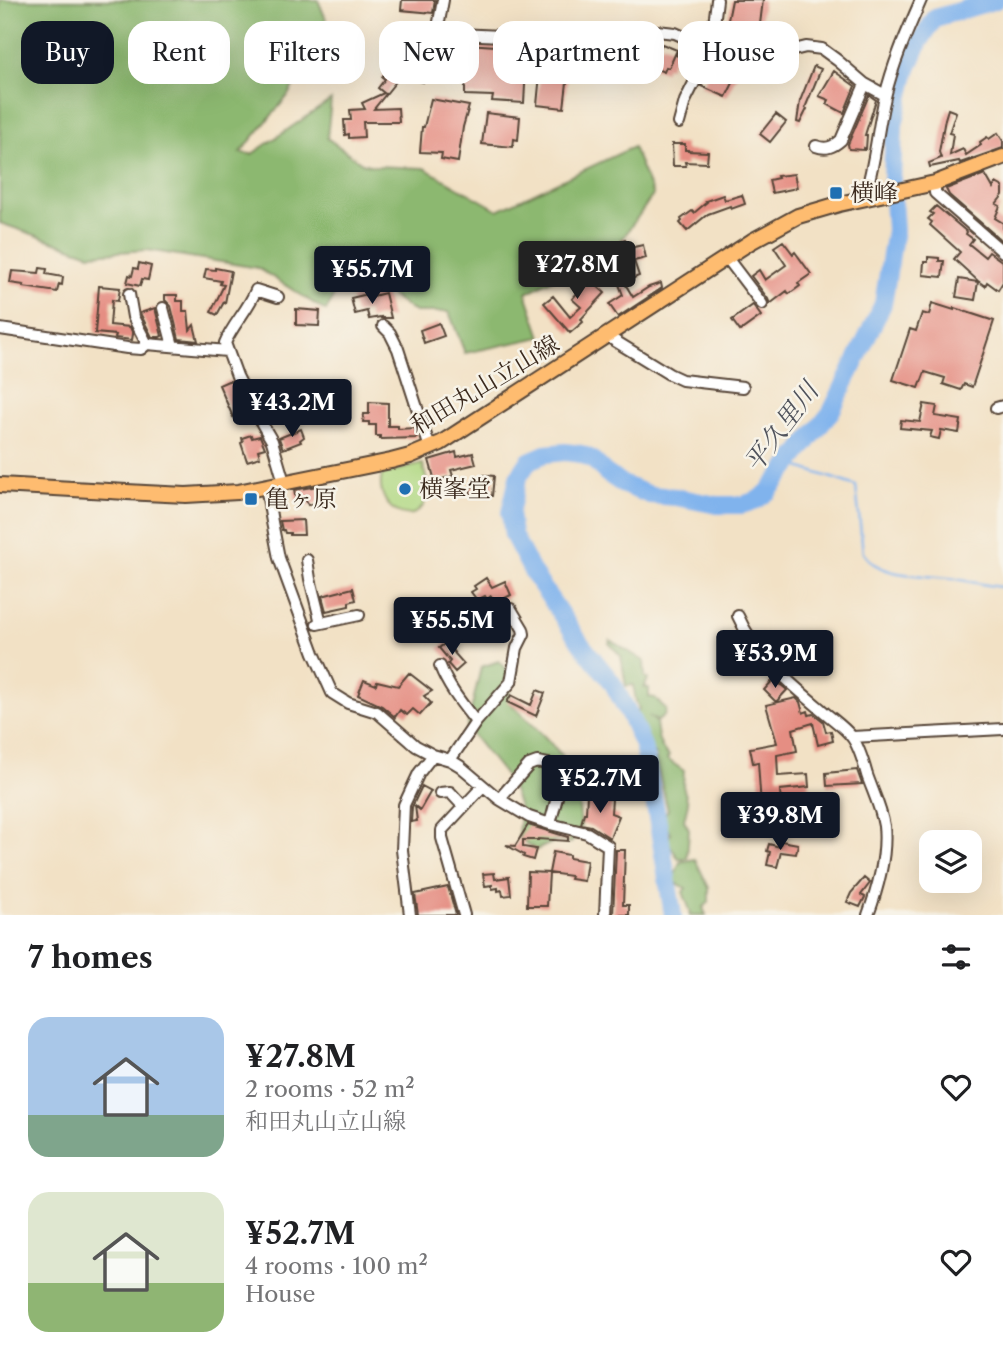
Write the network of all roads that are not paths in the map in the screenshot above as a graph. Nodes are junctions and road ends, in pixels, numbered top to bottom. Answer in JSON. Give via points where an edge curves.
{"nodes":[{"id":1,"x":443,"y":0,"type":"edge"},
{"id":2,"x":717,"y":0,"type":"edge"},
{"id":3,"x":921,"y":0,"type":"edge"},
{"id":4,"x":714,"y":21,"type":"edge"},
{"id":5,"x":678,"y":34,"type":"edge"},
{"id":6,"x":799,"y":49,"type":"edge"},
{"id":7,"x":693,"y":84,"type":"edge"},
{"id":8,"x":865,"y":85,"type":"junction"},
{"id":9,"x":885,"y":96,"type":"junction"},
{"id":10,"x":679,"y":123,"type":"dead end"},
{"id":11,"x":816,"y":146,"type":"dead end"},
{"id":12,"x":1003,"y":156,"type":"edge"},
{"id":13,"x":932,"y":184,"type":"junction"},
{"id":14,"x":868,"y":197,"type":"junction"},
{"id":15,"x":1003,"y":252,"type":"edge"},
{"id":16,"x":727,"y":258,"type":"junction"},
{"id":17,"x":130,"y":294,"type":"dead end"},
{"id":18,"x":278,"y":297,"type":"dead end"},
{"id":19,"x":762,"y":304,"type":"dead end"},
{"id":20,"x":163,"y":308,"type":"dead end"},
{"id":21,"x":383,"y":326,"type":"dead end"},
{"id":22,"x":0,"y":329,"type":"edge"},
{"id":23,"x":607,"y":336,"type":"junction"},
{"id":24,"x":147,"y":344,"type":"junction"},
{"id":25,"x":173,"y":346,"type":"junction"},
{"id":26,"x":227,"y":351,"type":"junction"},
{"id":27,"x":743,"y":387,"type":"dead end"},
{"id":28,"x":430,"y":449,"type":"junction"},
{"id":29,"x":284,"y":482,"type":"junction"},
{"id":30,"x":0,"y":485,"type":"edge"},
{"id":31,"x":266,"y":486,"type":"junction"},
{"id":32,"x":307,"y":560,"type":"dead end"},
{"id":33,"x":512,"y":609,"type":"dead end"},
{"id":34,"x":359,"y":615,"type":"dead end"},
{"id":35,"x":738,"y":616,"type":"dead end"},
{"id":36,"x":321,"y":624,"type":"junction"},
{"id":37,"x":304,"y":627,"type":"junction"},
{"id":38,"x":440,"y":666,"type":"dead end"},
{"id":39,"x":476,"y":722,"type":"junction"},
{"id":40,"x":1003,"y":729,"type":"edge"},
{"id":41,"x":852,"y":737,"type":"junction"},
{"id":42,"x":433,"y":755,"type":"junction"},
{"id":43,"x":450,"y":760,"type":"junction"},
{"id":44,"x":553,"y":765,"type":"dead end"},
{"id":45,"x":562,"y":778,"type":"dead end"},
{"id":46,"x":483,"y":786,"type":"junction"},
{"id":47,"x":440,"y":793,"type":"dead end"},
{"id":48,"x":499,"y":799,"type":"junction"},
{"id":49,"x":463,"y":806,"type":"junction"},
{"id":50,"x":550,"y":824,"type":"junction"},
{"id":51,"x":410,"y":915,"type":"edge"},
{"id":52,"x":464,"y":915,"type":"edge"},
{"id":53,"x":605,"y":915,"type":"edge"},
{"id":54,"x":868,"y":915,"type":"edge"}],
"edges":[{"from":1,"to":5,"type":"street","via":[[437,33],[628,42],[657,31]]},
{"from":2,"to":4,"type":"street"},
{"from":3,"to":9,"type":"street"},
{"from":6,"to":8,"type":"street","via":[[822,49]]},
{"from":7,"to":10,"type":"street"},
{"from":8,"to":9,"type":"street"},
{"from":8,"to":11,"type":"street","via":[[841,140],[834,147]]},
{"from":9,"to":14,"type":"street"},
{"from":12,"to":13,"type":"main road","name":"和田丸山立山線"},
{"from":13,"to":14,"type":"main road","name":"和田丸山立山線"},
{"from":13,"to":15,"type":"street","via":[[935,193]]},
{"from":14,"to":16,"type":"main road","name":"和田丸山立山線","via":[[798,216]]},
{"from":16,"to":19,"type":"street"},
{"from":16,"to":23,"type":"main road","name":"和田丸山立山線"},
{"from":17,"to":24,"type":"street","via":[[133,317]]},
{"from":18,"to":26,"type":"street","via":[[256,290],[230,332]]},
{"from":20,"to":25,"type":"street"},
{"from":21,"to":28,"type":"street","via":[[398,349]]},
{"from":22,"to":24,"type":"street","via":[[127,348],[141,349]]},
{"from":23,"to":27,"type":"street","via":[[682,380]]},
{"from":23,"to":28,"type":"main road","name":"和田丸山立山線"},
{"from":24,"to":25,"type":"street"},
{"from":25,"to":26,"type":"street"},
{"from":26,"to":29,"type":"street","via":[[272,441]]},
{"from":28,"to":29,"type":"main road","name":"和田丸山立山線"},
{"from":29,"to":31,"type":"main road","name":"和田丸山立山線"},
{"from":30,"to":31,"type":"main road","name":"和田丸山立山線","via":[[186,495]]},
{"from":31,"to":37,"type":"street","via":[[279,558]]},
{"from":32,"to":36,"type":"street"},
{"from":33,"to":39,"type":"street","via":[[524,634],[511,682]]},
{"from":34,"to":36,"type":"street"},
{"from":35,"to":41,"type":"street","via":[[744,631],[769,661]]},
{"from":36,"to":37,"type":"street"},
{"from":37,"to":42,"type":"street","via":[[332,693],[377,712]]},
{"from":38,"to":39,"type":"street"},
{"from":39,"to":43,"type":"street"},
{"from":40,"to":41,"type":"street"},
{"from":41,"to":54,"type":"street","via":[[884,828],[881,873]]},
{"from":42,"to":43,"type":"street"},
{"from":42,"to":51,"type":"street","via":[[404,805],[402,850]]},
{"from":43,"to":46,"type":"street"},
{"from":44,"to":48,"type":"street","via":[[530,765]]},
{"from":45,"to":50,"type":"street"},
{"from":46,"to":48,"type":"street"},
{"from":46,"to":49,"type":"street"},
{"from":47,"to":49,"type":"street","via":[[450,792]]},
{"from":48,"to":50,"type":"street"},
{"from":49,"to":52,"type":"street","via":[[445,825],[442,838]]},
{"from":50,"to":53,"type":"street","via":[[587,833],[608,846]]}]}
